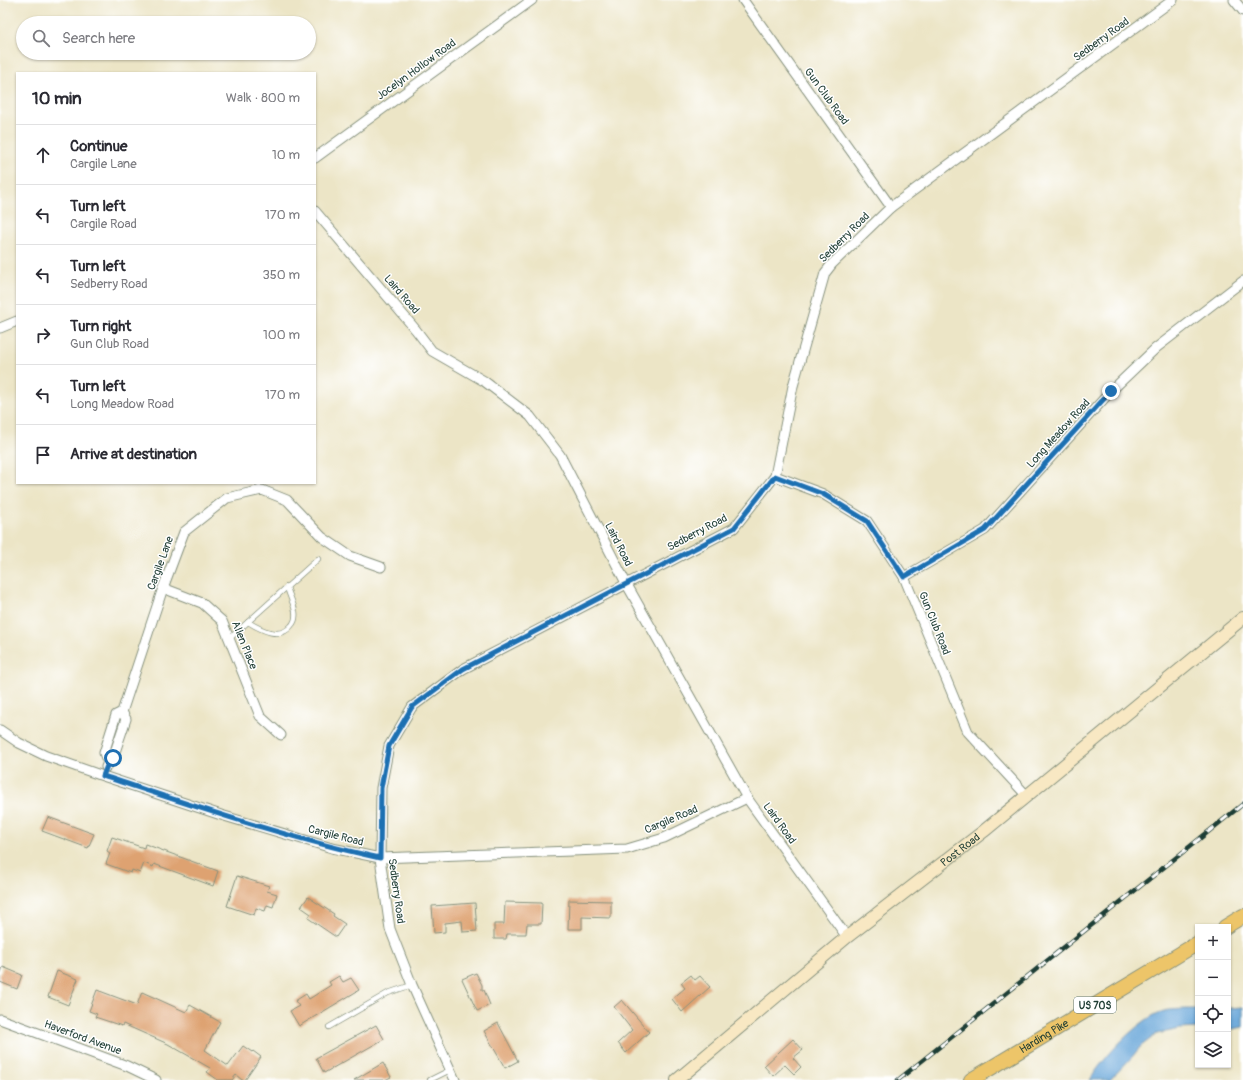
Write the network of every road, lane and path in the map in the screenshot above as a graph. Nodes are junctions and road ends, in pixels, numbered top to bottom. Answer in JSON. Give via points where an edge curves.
{"nodes":[{"id":1,"x":532,"y":0,"type":"edge"},
{"id":2,"x":743,"y":0,"type":"edge"},
{"id":3,"x":1174,"y":0,"type":"edge"},
{"id":4,"x":1234,"y":0,"type":"edge"},
{"id":5,"x":1243,"y":11,"type":"edge"},
{"id":6,"x":316,"y":157,"type":"edge"},
{"id":7,"x":891,"y":207,"type":"junction"},
{"id":8,"x":316,"y":212,"type":"edge"},
{"id":9,"x":1243,"y":281,"type":"edge"},
{"id":10,"x":16,"y":321,"type":"edge"},
{"id":11,"x":0,"y":328,"type":"edge"},
{"id":12,"x":775,"y":476,"type":"junction"},
{"id":13,"x":318,"y":559,"type":"dead end"},
{"id":14,"x":381,"y":567,"type":"dead end"},
{"id":15,"x":904,"y":577,"type":"junction"},
{"id":16,"x":626,"y":583,"type":"junction"},
{"id":17,"x":287,"y":587,"type":"junction"},
{"id":18,"x":163,"y":588,"type":"junction"},
{"id":19,"x":1243,"y":618,"type":"edge"},
{"id":20,"x":248,"y":622,"type":"junction"},
{"id":21,"x":229,"y":639,"type":"junction"},
{"id":22,"x":0,"y":730,"type":"edge"},
{"id":23,"x":281,"y":735,"type":"dead end"},
{"id":24,"x":103,"y":776,"type":"junction"},
{"id":25,"x":1026,"y":796,"type":"junction"},
{"id":26,"x":747,"y":798,"type":"junction"},
{"id":27,"x":380,"y":858,"type":"junction"},
{"id":28,"x":1243,"y":916,"type":"edge"},
{"id":29,"x":1230,"y":924,"type":"edge"},
{"id":30,"x":847,"y":937,"type":"junction"},
{"id":31,"x":1195,"y":945,"type":"edge"},
{"id":32,"x":412,"y":984,"type":"junction"},
{"id":33,"x":0,"y":1019,"type":"edge"},
{"id":34,"x":329,"y":1027,"type":"dead end"},
{"id":35,"x":450,"y":1070,"type":"junction"},
{"id":36,"x":156,"y":1080,"type":"edge"},
{"id":37,"x":430,"y":1080,"type":"edge"},
{"id":38,"x":455,"y":1080,"type":"edge"},
{"id":39,"x":677,"y":1080,"type":"edge"},
{"id":40,"x":971,"y":1080,"type":"edge"}],
"edges":[{"from":1,"to":6,"type":"street","name":"Jocelyn Hollow Road"},
{"from":2,"to":7,"type":"street","name":"Gun Club Road"},
{"from":3,"to":7,"type":"street","name":"Sedberry Road"},
{"from":4,"to":5,"type":"street"},
{"from":7,"to":12,"type":"street","name":"Sedberry Road","via":[[825,273],[793,386]]},
{"from":8,"to":16,"type":"street","name":"Laird Road","via":[[432,351],[484,381],[530,416],[560,454]]},
{"from":9,"to":15,"type":"street","name":"Long Meadow Road","via":[[1156,348],[1111,391],[985,530]]},
{"from":10,"to":11,"type":"street"},
{"from":12,"to":15,"type":"street","name":"Gun Club Road","via":[[823,494],[867,521]]},
{"from":12,"to":16,"type":"street","name":"Sedberry Road","via":[[734,528]]},
{"from":13,"to":17,"type":"lane"},
{"from":14,"to":18,"type":"street","name":"Cargile Lane","via":[[350,556],[322,537],[287,500],[262,490],[227,498],[184,532]]},
{"from":15,"to":25,"type":"street","name":"Gun Club Road","via":[[968,732]]},
{"from":16,"to":26,"type":"street","name":"Laird Road"},
{"from":16,"to":27,"type":"street","name":"Sedberry Road","via":[[463,669],[412,707],[389,746],[381,788]]},
{"from":17,"to":20,"type":"lane"},
{"from":17,"to":20,"type":"lane","via":[[295,611],[295,620],[287,630],[273,633]]},
{"from":18,"to":21,"type":"street","name":"Allen Place","via":[[202,603],[222,621]]},
{"from":18,"to":24,"type":"street","name":"Cargile Lane","via":[[122,712],[126,719],[113,758]]},
{"from":19,"to":25,"type":"street","name":"Post Road"},
{"from":20,"to":21,"type":"lane"},
{"from":21,"to":23,"type":"street","name":"Allen Place","via":[[260,716]]},
{"from":22,"to":24,"type":"street","name":"Cargile Road","via":[[46,756]]},
{"from":24,"to":27,"type":"street","name":"Cargile Road","via":[[332,848]]},
{"from":25,"to":30,"type":"street","name":"Post Road"},
{"from":26,"to":27,"type":"street","name":"Cargile Road","via":[[664,838],[627,849]]},
{"from":26,"to":30,"type":"street","name":"Laird Road"},
{"from":27,"to":32,"type":"street","name":"Sedberry Road","via":[[390,929]]},
{"from":28,"to":29,"type":"main road"},
{"from":30,"to":39,"type":"street","name":"Post Road"},
{"from":31,"to":40,"type":"main road","name":"Harding Pike","number":"US 70S"},
{"from":32,"to":34,"type":"lane","via":[[388,993]]},
{"from":32,"to":35,"type":"street","name":"Sedberry Road"},
{"from":33,"to":36,"type":"street","name":"Haverford Avenue","via":[[127,1066]]},
{"from":35,"to":37,"type":"lane"},
{"from":35,"to":38,"type":"street","name":"Sedberry Road"}]}
